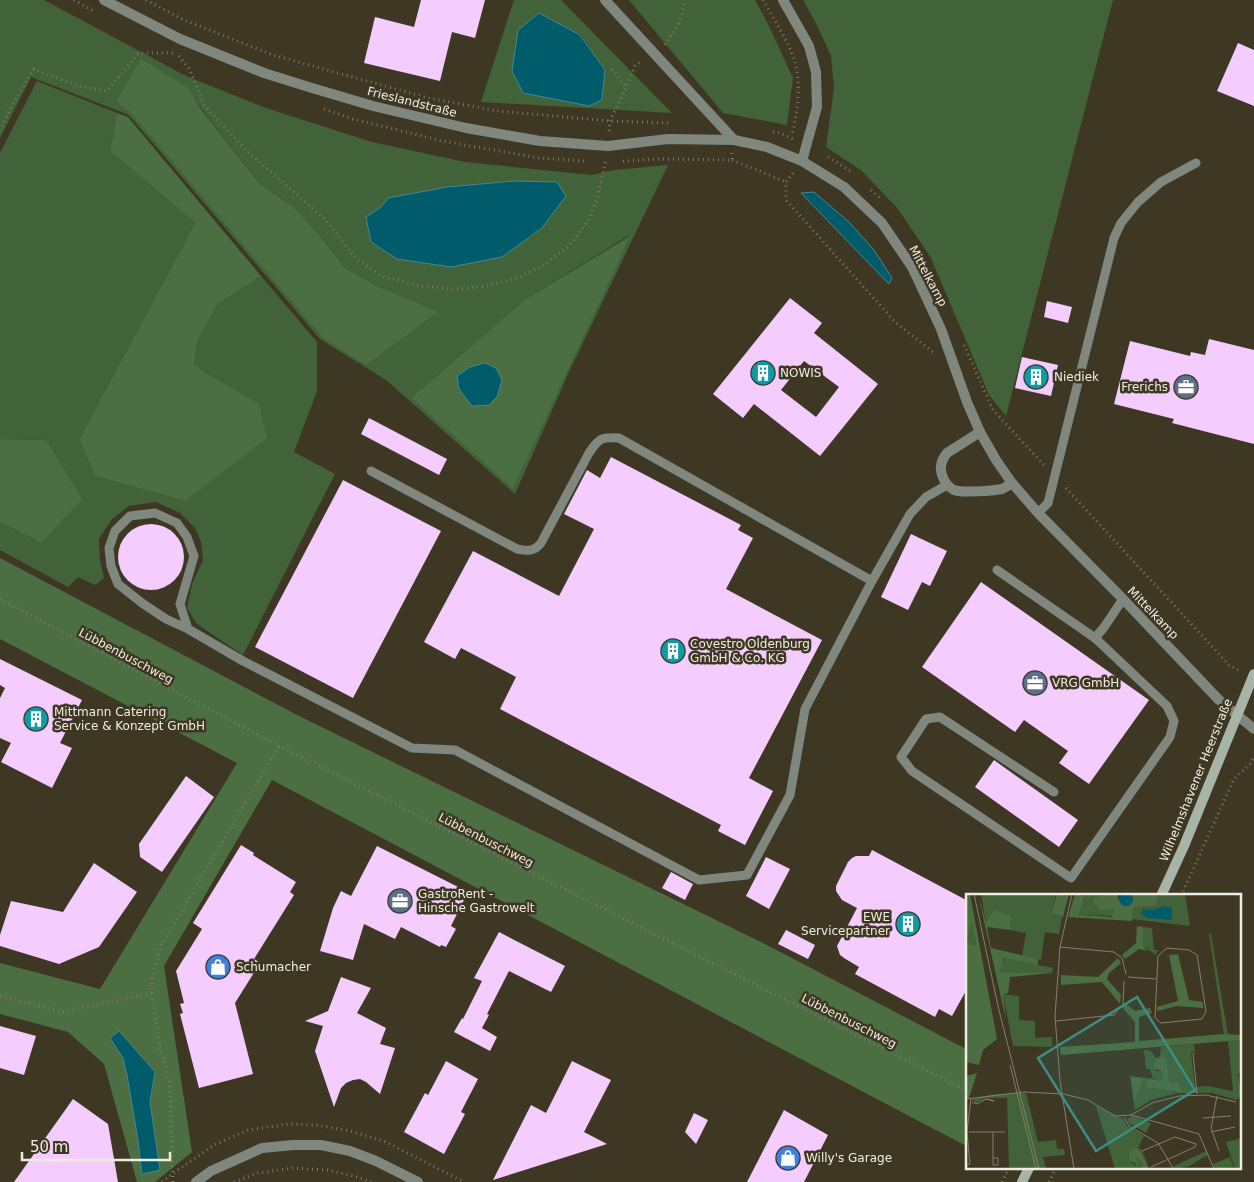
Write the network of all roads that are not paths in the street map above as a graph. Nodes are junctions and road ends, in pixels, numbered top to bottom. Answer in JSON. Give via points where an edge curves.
{"nodes":[{"id":1,"x":104,"y":0,"type":"edge"},
{"id":2,"x":605,"y":0,"type":"edge"},
{"id":3,"x":784,"y":0,"type":"edge"},
{"id":4,"x":734,"y":140,"type":"junction"},
{"id":5,"x":802,"y":161,"type":"junction"},
{"id":6,"x":1196,"y":162,"type":"dead end"},
{"id":7,"x":980,"y":432,"type":"junction"},
{"id":8,"x":371,"y":471,"type":"dead end"},
{"id":9,"x":1012,"y":483,"type":"junction"},
{"id":10,"x":948,"y":485,"type":"junction"},
{"id":11,"x":1038,"y":513,"type":"junction"},
{"id":12,"x":997,"y":570,"type":"dead end"},
{"id":13,"x":872,"y":581,"type":"junction"},
{"id":14,"x":1123,"y":599,"type":"junction"},
{"id":15,"x":188,"y":629,"type":"junction"},
{"id":16,"x":1095,"y":638,"type":"junction"},
{"id":17,"x":1253,"y":676,"type":"edge"},
{"id":18,"x":1236,"y":715,"type":"junction"},
{"id":19,"x":1254,"y":729,"type":"edge"},
{"id":20,"x":1054,"y":792,"type":"dead end"},
{"id":21,"x":1162,"y":894,"type":"edge"},
{"id":22,"x":1028,"y":1170,"type":"edge"},
{"id":23,"x":196,"y":1182,"type":"edge"},
{"id":24,"x":418,"y":1182,"type":"edge"},
{"id":25,"x":1022,"y":1182,"type":"edge"}],
"edges":[{"from":1,"to":4,"type":"street","name":"Frieslandstraße","via":[[180,38],[264,73],[374,106],[466,128],[540,141],[608,146],[668,139]]},
{"from":2,"to":4,"type":"street"},
{"from":3,"to":5,"type":"street","via":[[809,46],[816,72],[817,107]]},
{"from":4,"to":5,"type":"street","name":"Mittelkamp","via":[[767,147]]},
{"from":5,"to":7,"type":"street","name":"Mittelkamp","via":[[844,187],[882,223],[912,267],[941,329]]},
{"from":6,"to":11,"type":"lane","via":[[1161,182],[1138,202],[1117,230],[1048,503]]},
{"from":7,"to":9,"type":"street","name":"Mittelkamp"},
{"from":7,"to":10,"type":"street","via":[[943,458],[941,471]]},
{"from":8,"to":13,"type":"lane","via":[[527,551],[537,549],[541,543],[588,452],[597,441],[606,437],[619,438]]},
{"from":9,"to":10,"type":"street","via":[[1004,489],[962,492]]},
{"from":9,"to":11,"type":"street","name":"Mittelkamp"},
{"from":10,"to":13,"type":"lane","via":[[926,497],[910,514]]},
{"from":11,"to":14,"type":"street","name":"Mittelkamp"},
{"from":12,"to":16,"type":"lane"},
{"from":13,"to":15,"type":"lane","via":[[805,709],[790,795],[747,875],[699,880],[455,750],[412,748]]},
{"from":14,"to":16,"type":"lane"},
{"from":14,"to":18,"type":"street","name":"Mittelkamp"},
{"from":15,"to":15,"type":"lane","via":[[180,604],[194,556],[186,537],[177,523],[155,512],[130,516],[115,531],[109,548],[118,584],[166,619]]},
{"from":16,"to":20,"type":"lane","via":[[1167,706],[1174,721],[1170,737],[1071,878],[912,771],[901,756],[926,719],[940,717]]},
{"from":17,"to":18,"type":"street","name":"Wilhelmshavener Heerstraße"},
{"from":18,"to":19,"type":"street","name":"Mittelkamp"},
{"from":18,"to":21,"type":"street","name":"Wilhelmshavener Heerstraße"},
{"from":22,"to":25,"type":"street"},
{"from":23,"to":24,"type":"street","via":[[211,1171],[262,1148],[321,1145],[350,1151]]}]}
